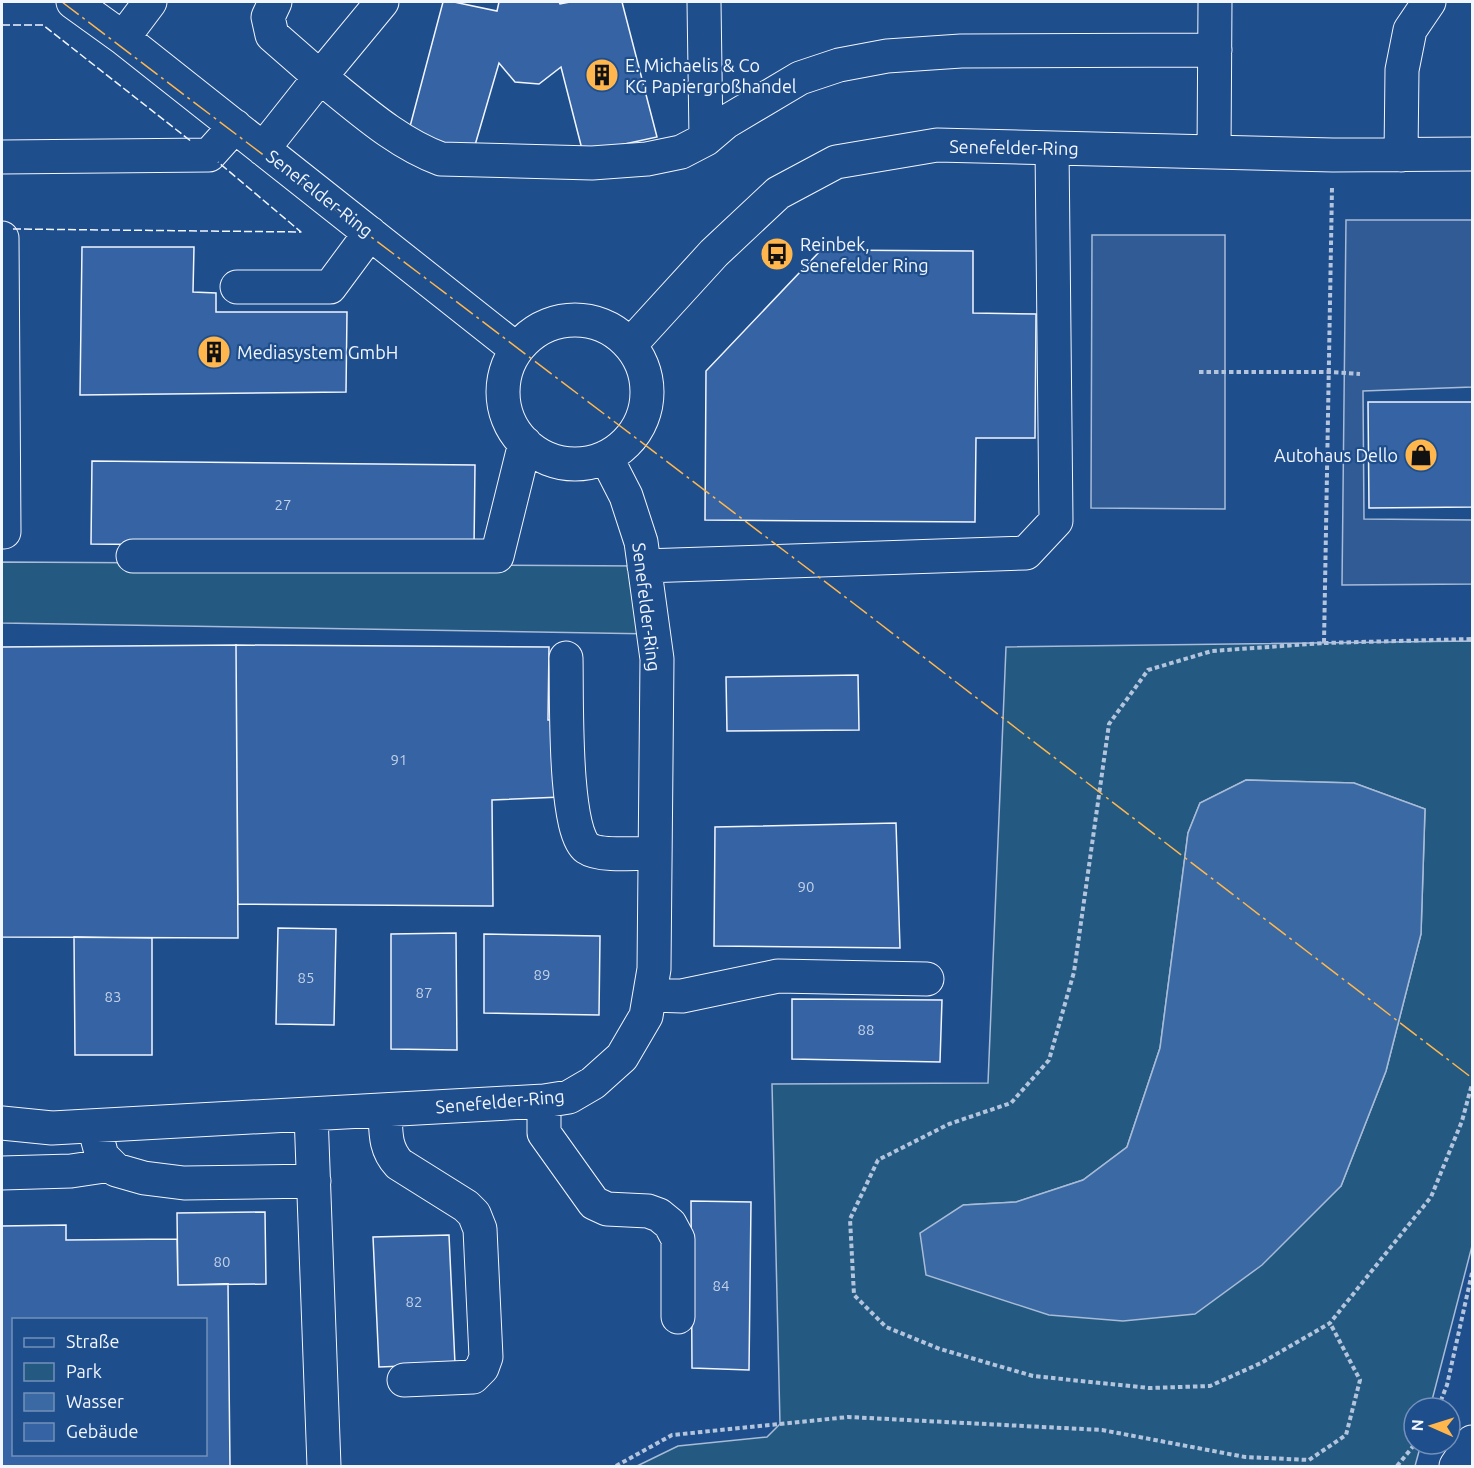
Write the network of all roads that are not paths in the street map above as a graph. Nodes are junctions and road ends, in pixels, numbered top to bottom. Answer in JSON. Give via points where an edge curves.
{"nodes":[{"id":1,"x":73,"y":2,"type":"edge"},
{"id":2,"x":150,"y":2,"type":"edge"},
{"id":3,"x":275,"y":2,"type":"edge"},
{"id":4,"x":382,"y":2,"type":"edge"},
{"id":5,"x":704,"y":2,"type":"edge"},
{"id":6,"x":1215,"y":2,"type":"edge"},
{"id":7,"x":1429,"y":2,"type":"edge"},
{"id":8,"x":123,"y":38,"type":"junction"},
{"id":9,"x":1215,"y":50,"type":"junction"},
{"id":10,"x":320,"y":76,"type":"junction"},
{"id":11,"x":235,"y":126,"type":"junction"},
{"id":12,"x":706,"y":139,"type":"junction"},
{"id":13,"x":1052,"y":148,"type":"junction"},
{"id":14,"x":263,"y":149,"type":"junction"},
{"id":15,"x":1214,"y":152,"type":"junction"},
{"id":16,"x":1473,"y":154,"type":"edge"},
{"id":17,"x":1401,"y":155,"type":"junction"},
{"id":18,"x":2,"y":156,"type":"edge"},
{"id":19,"x":370,"y":233,"type":"junction"},
{"id":20,"x":2,"y":237,"type":"edge"},
{"id":21,"x":237,"y":287,"type":"dead end"},
{"id":22,"x":630,"y":345,"type":"junction"},
{"id":23,"x":516,"y":349,"type":"junction"},
{"id":24,"x":525,"y":443,"type":"junction"},
{"id":25,"x":606,"y":457,"type":"junction"},
{"id":26,"x":2,"y":532,"type":"edge"},
{"id":27,"x":133,"y":556,"type":"dead end"},
{"id":28,"x":644,"y":566,"type":"junction"},
{"id":29,"x":566,"y":658,"type":"dead end"},
{"id":30,"x":655,"y":853,"type":"junction"},
{"id":31,"x":927,"y":979,"type":"dead end"},
{"id":32,"x":651,"y":995,"type":"junction"},
{"id":33,"x":544,"y":1101,"type":"junction"},
{"id":34,"x":386,"y":1110,"type":"junction"},
{"id":35,"x":311,"y":1114,"type":"junction"},
{"id":36,"x":2,"y":1123,"type":"edge"},
{"id":37,"x":94,"y":1126,"type":"junction"},
{"id":38,"x":111,"y":1165,"type":"junction"},
{"id":39,"x":2,"y":1173,"type":"edge"},
{"id":40,"x":314,"y":1181,"type":"junction"},
{"id":41,"x":678,"y":1317,"type":"dead end"},
{"id":42,"x":404,"y":1380,"type":"dead end"},
{"id":43,"x":1473,"y":1442,"type":"edge"},
{"id":44,"x":324,"y":1467,"type":"edge"},
{"id":45,"x":1456,"y":1467,"type":"edge"}],
"edges":[{"from":1,"to":8,"type":"street","name":"Senefelder-Ring"},
{"from":2,"to":8,"type":"street"},
{"from":3,"to":10,"type":"street","via":[[268,17],[272,36]]},
{"from":4,"to":10,"type":"street"},
{"from":5,"to":12,"type":"street"},
{"from":6,"to":9,"type":"street"},
{"from":7,"to":17,"type":"street","via":[[1410,30],[1402,70]]},
{"from":8,"to":11,"type":"street","name":"Senefelder-Ring"},
{"from":9,"to":12,"type":"street","via":[[961,51],[887,56],[839,65],[800,78],[726,122]]},
{"from":9,"to":15,"type":"street"},
{"from":10,"to":12,"type":"street","via":[[394,134],[441,159],[614,162],[681,152]]},
{"from":10,"to":14,"type":"street"},
{"from":11,"to":14,"type":"street","name":"Senefelder-Ring"},
{"from":11,"to":18,"type":"street","via":[[209,155]]},
{"from":13,"to":15,"type":"street","name":"Senefelder-Ring"},
{"from":13,"to":22,"type":"street","name":"Senefelder-Ring","via":[[938,145],[837,162],[778,193],[714,253]]},
{"from":13,"to":28,"type":"street","via":[[1056,520],[1026,553]]},
{"from":14,"to":19,"type":"street","name":"Senefelder-Ring"},
{"from":15,"to":17,"type":"street","name":"Senefelder-Ring"},
{"from":16,"to":17,"type":"street","name":"Senefelder-Ring"},
{"from":19,"to":21,"type":"street","via":[[330,287]]},
{"from":19,"to":23,"type":"street","name":"Senefelder-Ring"},
{"from":20,"to":26,"type":"street"},
{"from":22,"to":23,"type":"street","via":[[593,322],[572,320],[551,324]]},
{"from":22,"to":25,"type":"street","via":[[641,364],[645,406],[638,427]]},
{"from":23,"to":24,"type":"street","via":[[506,370],[502,394],[507,417]]},
{"from":24,"to":25,"type":"street","via":[[537,454],[560,462],[584,464]]},
{"from":24,"to":27,"type":"street","via":[[497,556]]},
{"from":25,"to":28,"type":"street","name":"Senefelder-Ring","via":[[626,496],[641,542]]},
{"from":28,"to":30,"type":"street","name":"Senefelder-Ring","via":[[657,659]]},
{"from":29,"to":30,"type":"street","via":[[569,779],[573,817],[581,843],[595,852]]},
{"from":30,"to":32,"type":"street","name":"Senefelder-Ring"},
{"from":31,"to":32,"type":"street","via":[[778,976],[682,996]]},
{"from":32,"to":33,"type":"street","name":"Senefelder-Ring","via":[[646,1016],[622,1057],[593,1083],[569,1097]]},
{"from":33,"to":34,"type":"street","name":"Senefelder-Ring"},
{"from":33,"to":41,"type":"street","via":[[544,1133],[594,1203],[606,1209],[648,1211],[670,1224],[678,1239]]},
{"from":34,"to":35,"type":"street","name":"Senefelder-Ring"},
{"from":34,"to":42,"type":"street","via":[[391,1155],[466,1206],[480,1229],[486,1357],[482,1368],[473,1377]]},
{"from":35,"to":37,"type":"street","name":"Senefelder-Ring"},
{"from":35,"to":40,"type":"street"},
{"from":36,"to":37,"type":"street","name":"Senefelder-Ring","via":[[52,1128]]},
{"from":37,"to":38,"type":"street","via":[[102,1156]]},
{"from":38,"to":39,"type":"street","via":[[71,1171]]},
{"from":38,"to":40,"type":"street","via":[[144,1178],[184,1183]]},
{"from":40,"to":44,"type":"street"},
{"from":43,"to":45,"type":"street"}]}
